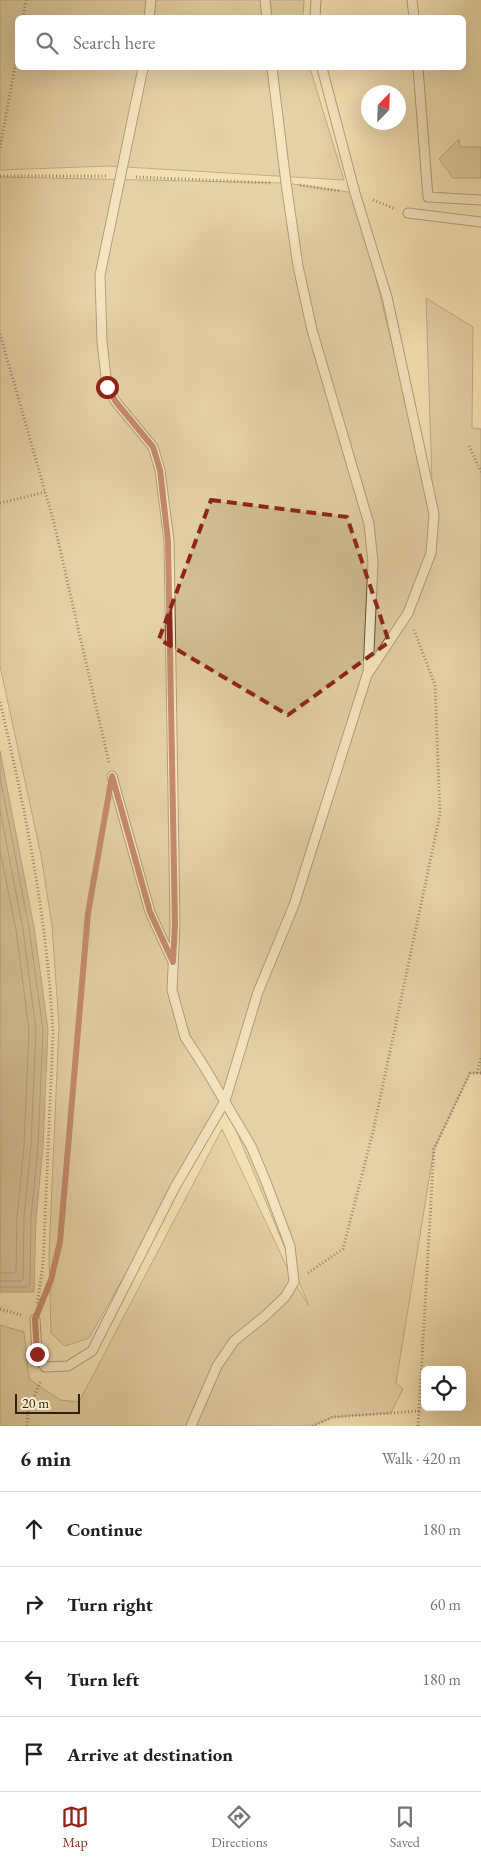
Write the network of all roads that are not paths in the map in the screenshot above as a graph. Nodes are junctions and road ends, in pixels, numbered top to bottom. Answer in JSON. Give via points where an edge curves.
{"nodes":[{"id":1,"x":151,"y":0,"type":"edge"},
{"id":2,"x":265,"y":0,"type":"edge"},
{"id":3,"x":316,"y":0,"type":"edge"},
{"id":4,"x":412,"y":0,"type":"edge"},
{"id":5,"x":149,"y":15,"type":"edge"},
{"id":6,"x":267,"y":15,"type":"edge"},
{"id":7,"x":315,"y":15,"type":"edge"},
{"id":8,"x":414,"y":15,"type":"edge"},
{"id":9,"x":143,"y":70,"type":"edge"},
{"id":10,"x":272,"y":70,"type":"edge"},
{"id":11,"x":323,"y":70,"type":"edge"},
{"id":12,"x":418,"y":70,"type":"edge"},
{"id":13,"x":481,"y":200,"type":"edge"},
{"id":14,"x":408,"y":213,"type":"road end"},
{"id":15,"x":481,"y":222,"type":"edge"},
{"id":16,"x":367,"y":675,"type":"junction"},
{"id":17,"x":112,"y":776,"type":"road end"},
{"id":18,"x":173,"y":962,"type":"junction"},
{"id":19,"x":225,"y":1101,"type":"junction"},
{"id":20,"x":35,"y":1319,"type":"road end"},
{"id":21,"x":190,"y":1426,"type":"edge"}],
"edges":[{"from":1,"to":5,"type":"lane"},
{"from":2,"to":6,"type":"lane"},
{"from":3,"to":7,"type":"lane"},
{"from":4,"to":8,"type":"lane"},
{"from":9,"to":18,"type":"lane","via":[[100,274],[102,341],[107,387],[153,447],[160,470],[168,532]]},
{"from":10,"to":16,"type":"lane","via":[[298,266],[312,330],[369,524],[373,562]]},
{"from":11,"to":16,"type":"lane","via":[[387,297],[434,514],[431,553],[408,613]]},
{"from":12,"to":13,"type":"lane","via":[[428,197]]},
{"from":14,"to":15,"type":"lane"},
{"from":16,"to":19,"type":"lane","via":[[294,905],[258,992]]},
{"from":17,"to":18,"type":"lane","via":[[150,912]]},
{"from":18,"to":19,"type":"lane","via":[[172,990],[185,1037]]},
{"from":19,"to":20,"type":"lane","via":[[174,1187],[92,1351],[68,1366],[45,1368],[37,1354]]},
{"from":19,"to":21,"type":"lane","via":[[251,1146],[270,1192],[290,1246],[294,1282],[285,1297],[234,1341],[216,1366]]}]}
